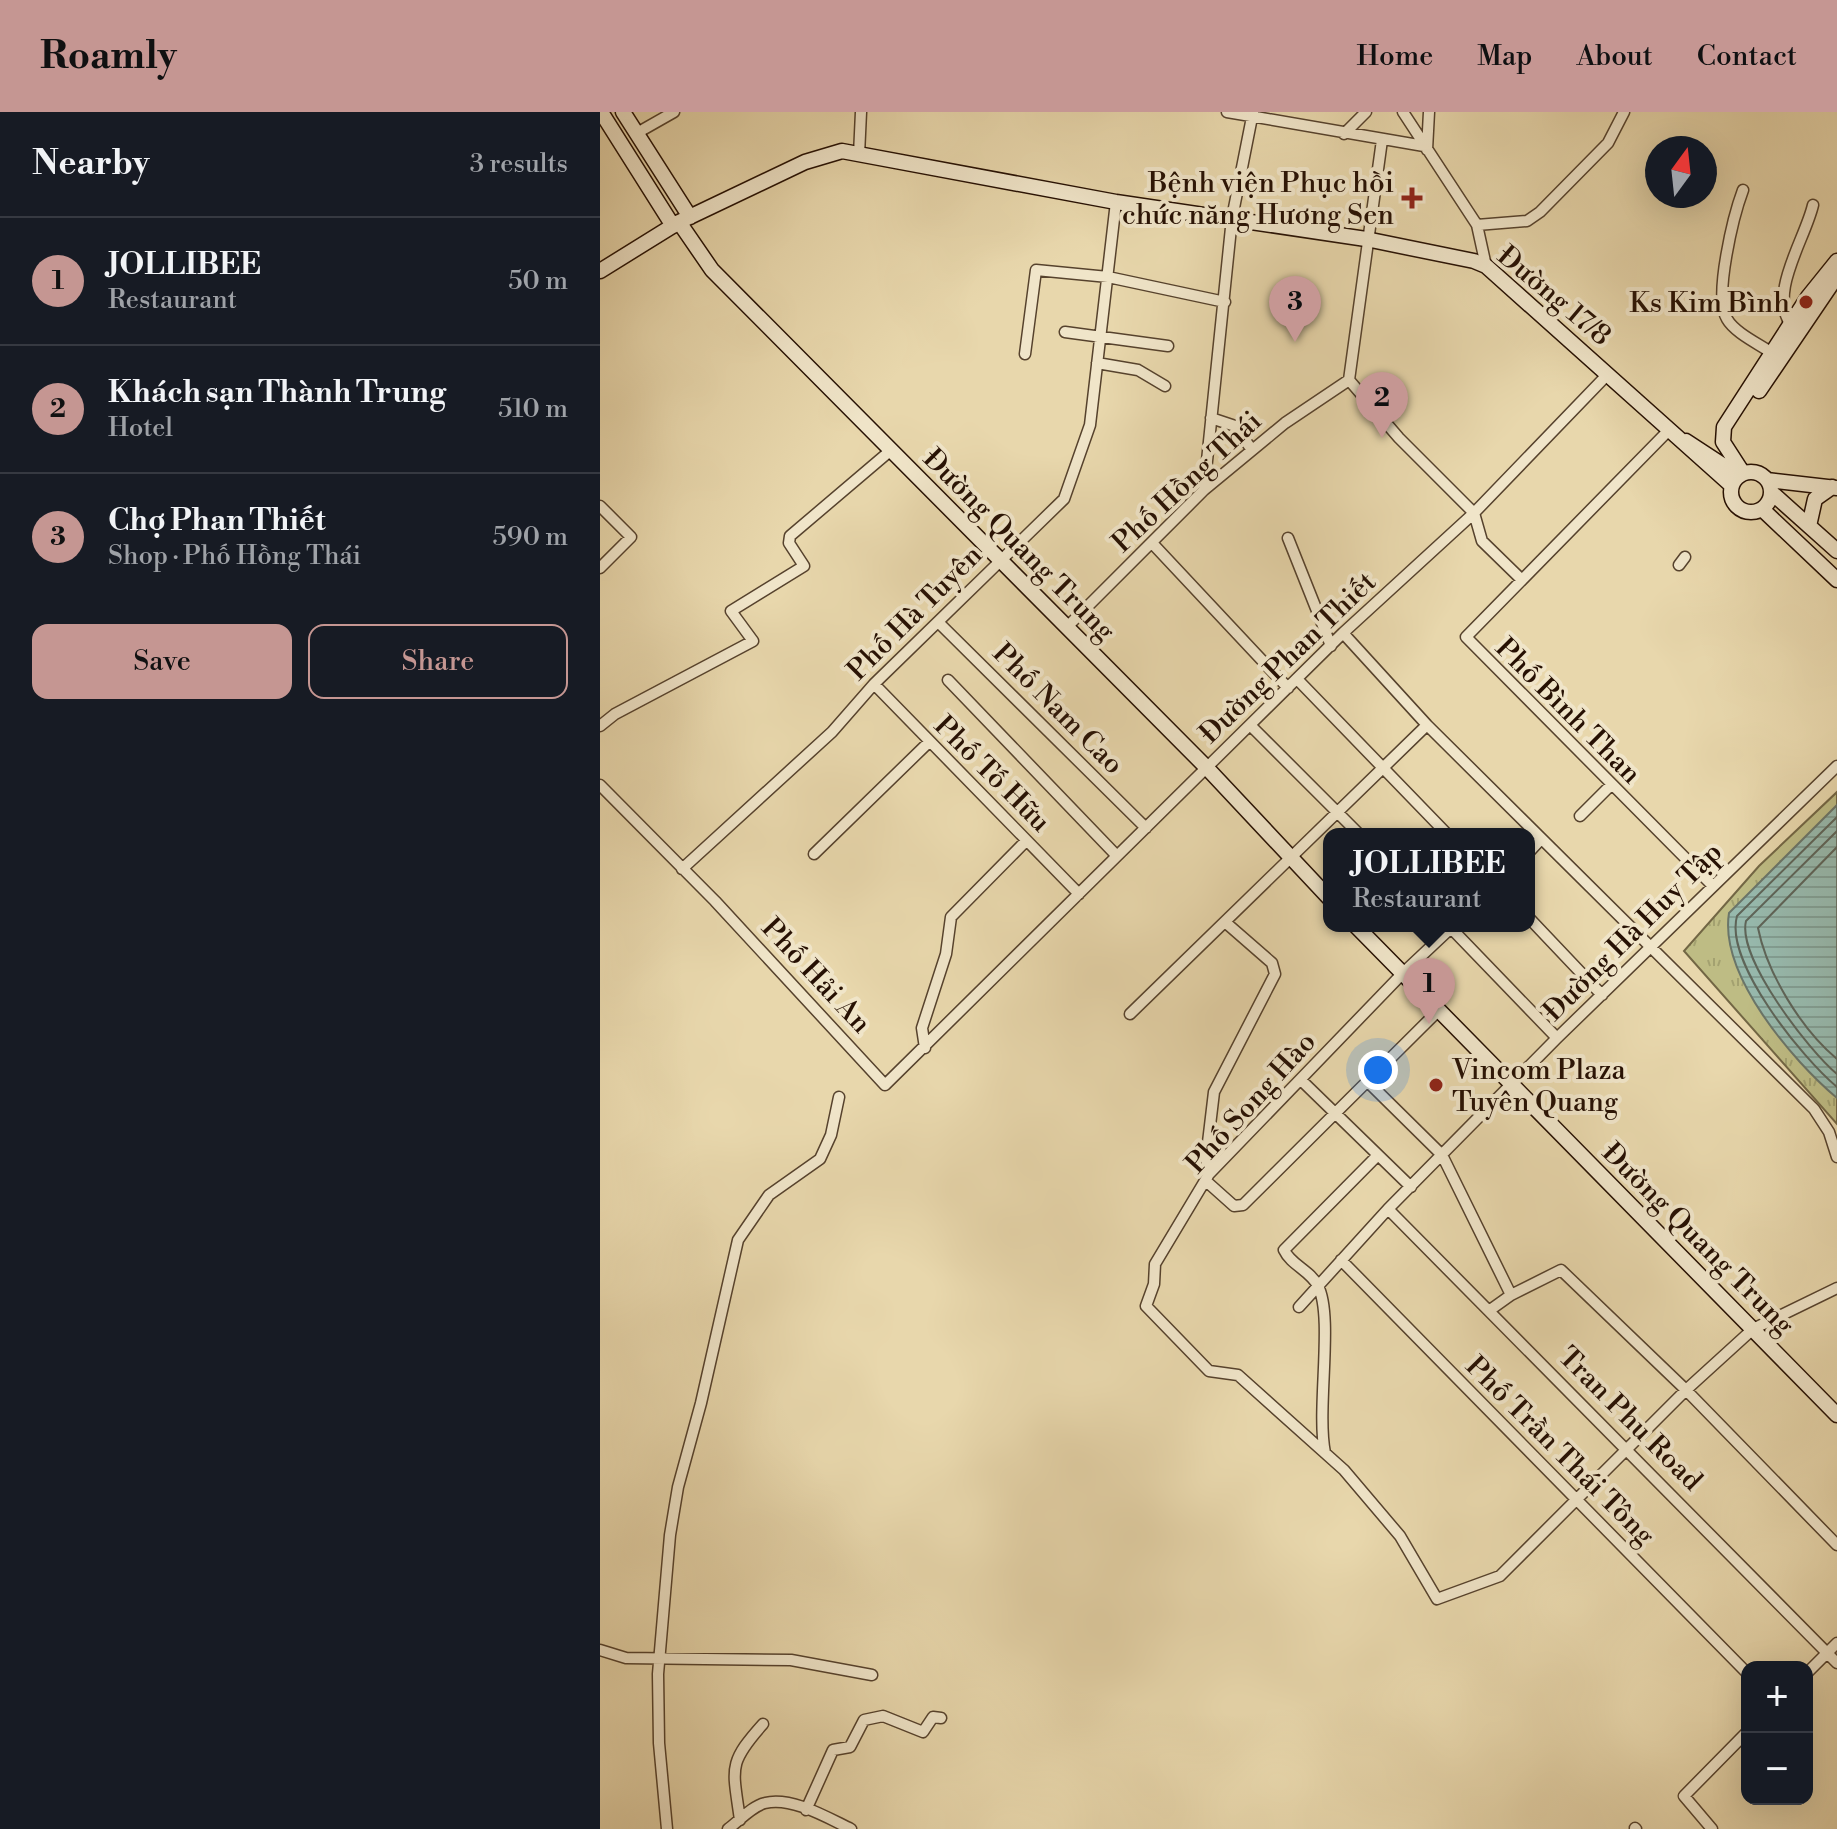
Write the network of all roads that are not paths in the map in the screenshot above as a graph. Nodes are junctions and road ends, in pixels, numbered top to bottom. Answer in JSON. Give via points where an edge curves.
{"nodes":[{"id":1,"x":601,"y":112,"type":"edge"},
{"id":2,"x":623,"y":112,"type":"edge"},
{"id":3,"x":674,"y":112,"type":"edge"},
{"id":4,"x":1227,"y":112,"type":"edge"},
{"id":5,"x":1403,"y":112,"type":"edge"},
{"id":6,"x":1429,"y":112,"type":"edge"},
{"id":7,"x":1624,"y":112,"type":"edge"},
{"id":8,"x":1362,"y":113,"type":"edge"},
{"id":9,"x":859,"y":114,"type":"edge"},
{"id":10,"x":1252,"y":114,"type":"edge"},
{"id":11,"x":637,"y":133,"type":"junction"},
{"id":12,"x":1344,"y":134,"type":"junction"},
{"id":13,"x":1382,"y":140,"type":"junction"},
{"id":14,"x":1425,"y":149,"type":"junction"},
{"id":15,"x":859,"y":155,"type":"junction"},
{"id":16,"x":1743,"y":190,"type":"dead end"},
{"id":17,"x":1116,"y":202,"type":"junction"},
{"id":18,"x":1813,"y":205,"type":"dead end"},
{"id":19,"x":1232,"y":218,"type":"junction"},
{"id":20,"x":681,"y":221,"type":"junction"},
{"id":21,"x":1477,"y":225,"type":"junction"},
{"id":22,"x":1366,"y":239,"type":"junction"},
{"id":23,"x":1837,"y":261,"type":"edge"},
{"id":24,"x":1486,"y":266,"type":"junction"},
{"id":25,"x":600,"y":271,"type":"edge"},
{"id":26,"x":1837,"y":276,"type":"edge"},
{"id":27,"x":1108,"y":277,"type":"junction"},
{"id":28,"x":1225,"y":302,"type":"junction"},
{"id":29,"x":1794,"y":329,"type":"junction"},
{"id":30,"x":1065,"y":332,"type":"dead end"},
{"id":31,"x":1101,"y":336,"type":"junction"},
{"id":32,"x":1168,"y":346,"type":"dead end"},
{"id":33,"x":1772,"y":353,"type":"junction"},
{"id":34,"x":1025,"y":354,"type":"dead end"},
{"id":35,"x":1097,"y":363,"type":"junction"},
{"id":36,"x":1607,"y":375,"type":"junction"},
{"id":37,"x":1349,"y":380,"type":"junction"},
{"id":38,"x":1165,"y":386,"type":"dead end"},
{"id":39,"x":1211,"y":418,"type":"junction"},
{"id":40,"x":1672,"y":433,"type":"junction"},
{"id":41,"x":1723,"y":439,"type":"junction"},
{"id":42,"x":1252,"y":450,"type":"junction"},
{"id":43,"x":890,"y":451,"type":"junction"},
{"id":44,"x":1737,"y":478,"type":"junction"},
{"id":45,"x":1769,"y":486,"type":"junction"},
{"id":46,"x":1835,"y":488,"type":"edge"},
{"id":47,"x":1204,"y":490,"type":"junction"},
{"id":48,"x":600,"y":506,"type":"edge"},
{"id":49,"x":1762,"y":509,"type":"junction"},
{"id":50,"x":1474,"y":513,"type":"junction"},
{"id":51,"x":1809,"y":526,"type":"junction"},
{"id":52,"x":1288,"y":538,"type":"dead end"},
{"id":53,"x":1152,"y":543,"type":"junction"},
{"id":54,"x":1837,"y":551,"type":"edge"},
{"id":55,"x":1000,"y":560,"type":"junction"},
{"id":56,"x":600,"y":568,"type":"edge"},
{"id":57,"x":1522,"y":580,"type":"junction"},
{"id":58,"x":1837,"y":580,"type":"edge"},
{"id":59,"x":938,"y":622,"type":"junction"},
{"id":60,"x":1067,"y":627,"type":"junction"},
{"id":61,"x":1343,"y":633,"type":"junction"},
{"id":62,"x":1331,"y":646,"type":"junction"},
{"id":63,"x":1297,"y":679,"type":"junction"},
{"id":64,"x":948,"y":680,"type":"dead end"},
{"id":65,"x":874,"y":684,"type":"junction"},
{"id":66,"x":1288,"y":688,"type":"junction"},
{"id":67,"x":1250,"y":725,"type":"junction"},
{"id":68,"x":1427,"y":725,"type":"junction"},
{"id":69,"x":600,"y":726,"type":"edge"},
{"id":70,"x":928,"y":743,"type":"junction"},
{"id":71,"x":1837,"y":766,"type":"edge"},
{"id":72,"x":1207,"y":768,"type":"junction"},
{"id":73,"x":1381,"y":769,"type":"junction"},
{"id":74,"x":600,"y":785,"type":"edge"},
{"id":75,"x":1610,"y":786,"type":"junction"},
{"id":76,"x":1338,"y":812,"type":"junction"},
{"id":77,"x":1580,"y":816,"type":"dead end"},
{"id":78,"x":1146,"y":828,"type":"junction"},
{"id":79,"x":1353,"y":828,"type":"edge"},
{"id":80,"x":1441,"y":828,"type":"edge"},
{"id":81,"x":1530,"y":828,"type":"edge"},
{"id":82,"x":1535,"y":833,"type":"edge"},
{"id":83,"x":1541,"y":839,"type":"junction"},
{"id":84,"x":1025,"y":842,"type":"junction"},
{"id":85,"x":1535,"y":846,"type":"edge"},
{"id":86,"x":814,"y":854,"type":"dead end"},
{"id":87,"x":1117,"y":856,"type":"junction"},
{"id":88,"x":1288,"y":857,"type":"junction"},
{"id":89,"x":682,"y":869,"type":"junction"},
{"id":90,"x":1712,"y":885,"type":"junction"},
{"id":91,"x":1323,"y":892,"type":"edge"},
{"id":92,"x":1079,"y":894,"type":"junction"},
{"id":93,"x":1225,"y":922,"type":"junction"},
{"id":94,"x":1535,"y":924,"type":"edge"},
{"id":95,"x":1362,"y":932,"type":"edge"},
{"id":96,"x":1446,"y":932,"type":"edge"},
{"id":97,"x":1456,"y":932,"type":"edge"},
{"id":98,"x":1651,"y":946,"type":"junction"},
{"id":99,"x":999,"y":973,"type":"joint"},
{"id":100,"x":1402,"y":974,"type":"junction"},
{"id":101,"x":1602,"y":995,"type":"junction"},
{"id":102,"x":1438,"y":1011,"type":"junction"},
{"id":103,"x":1130,"y":1014,"type":"dead end"},
{"id":104,"x":1557,"y":1038,"type":"junction"},
{"id":105,"x":924,"y":1047,"type":"junction"},
{"id":106,"x":1301,"y":1080,"type":"junction"},
{"id":107,"x":1367,"y":1081,"type":"junction"},
{"id":108,"x":1512,"y":1086,"type":"junction"},
{"id":109,"x":839,"y":1097,"type":"dead end"},
{"id":110,"x":1335,"y":1112,"type":"junction"},
{"id":111,"x":1378,"y":1155,"type":"junction"},
{"id":112,"x":1442,"y":1155,"type":"junction"},
{"id":113,"x":1837,"y":1157,"type":"edge"},
{"id":114,"x":1208,"y":1177,"type":"junction"},
{"id":115,"x":1411,"y":1187,"type":"junction"},
{"id":116,"x":1388,"y":1209,"type":"junction"},
{"id":117,"x":1341,"y":1260,"type":"junction"},
{"id":118,"x":1318,"y":1285,"type":"junction"},
{"id":119,"x":1837,"y":1288,"type":"edge"},
{"id":120,"x":1511,"y":1295,"type":"junction"},
{"id":121,"x":1299,"y":1307,"type":"dead end"},
{"id":122,"x":1490,"y":1310,"type":"junction"},
{"id":123,"x":1753,"y":1329,"type":"junction"},
{"id":124,"x":1686,"y":1390,"type":"junction"},
{"id":125,"x":1837,"y":1415,"type":"edge"},
{"id":126,"x":1628,"y":1450,"type":"junction"},
{"id":127,"x":1325,"y":1453,"type":"junction"},
{"id":128,"x":1578,"y":1501,"type":"junction"},
{"id":129,"x":1837,"y":1545,"type":"edge"},
{"id":130,"x":1837,"y":1643,"type":"edge"},
{"id":131,"x":600,"y":1650,"type":"edge"},
{"id":132,"x":1827,"y":1653,"type":"junction"},
{"id":133,"x":659,"y":1660,"type":"junction"},
{"id":134,"x":1837,"y":1663,"type":"edge"},
{"id":135,"x":1741,"y":1667,"type":"edge"},
{"id":136,"x":1813,"y":1667,"type":"edge"},
{"id":137,"x":872,"y":1675,"type":"dead end"},
{"id":138,"x":941,"y":1718,"type":"dead end"},
{"id":139,"x":763,"y":1724,"type":"dead end"},
{"id":140,"x":1746,"y":1733,"type":"edge"},
{"id":141,"x":806,"y":1810,"type":"junction"},
{"id":142,"x":740,"y":1820,"type":"junction"},
{"id":143,"x":667,"y":1829,"type":"edge"},
{"id":144,"x":728,"y":1829,"type":"edge"},
{"id":145,"x":851,"y":1829,"type":"edge"},
{"id":146,"x":1712,"y":1829,"type":"edge"}],
"edges":[{"from":1,"to":20,"type":"main road","name":"Đường Quang Trung"},
{"from":2,"to":11,"type":"main road","name":"Đường Quang Trung"},
{"from":3,"to":11,"type":"street"},
{"from":4,"to":10,"type":"street"},
{"from":5,"to":14,"type":"street"},
{"from":6,"to":14,"type":"street"},
{"from":7,"to":21,"type":"street","via":[[1608,143],[1540,212],[1527,221]]},
{"from":8,"to":12,"type":"street"},
{"from":9,"to":15,"type":"street"},
{"from":10,"to":12,"type":"street"},
{"from":10,"to":19,"type":"street"},
{"from":11,"to":20,"type":"main road","name":"Đường Quang Trung"},
{"from":12,"to":13,"type":"street"},
{"from":13,"to":14,"type":"street"},
{"from":13,"to":22,"type":"street"},
{"from":14,"to":21,"type":"street"},
{"from":15,"to":17,"type":"main road","name":"Đường 17/8"},
{"from":15,"to":20,"type":"main road","name":"Đường 17/8","via":[[822,155]]},
{"from":16,"to":33,"type":"street","via":[[1728,231],[1723,309],[1731,325]]},
{"from":17,"to":19,"type":"main road","name":"Đường 17/8"},
{"from":17,"to":27,"type":"street","name":"Phố Hà Tuyên"},
{"from":18,"to":29,"type":"street","via":[[1784,290]]},
{"from":19,"to":22,"type":"main road","name":"Đường 17/8"},
{"from":19,"to":28,"type":"street"},
{"from":20,"to":25,"type":"main road","name":"Đường 17/8"},
{"from":20,"to":43,"type":"main road","name":"Đường Quang Trung","via":[[712,270]]},
{"from":21,"to":24,"type":"street"},
{"from":22,"to":24,"type":"main road","name":"Đường 17/8"},
{"from":22,"to":37,"type":"street"},
{"from":23,"to":29,"type":"main road"},
{"from":24,"to":36,"type":"main road","name":"Đường 17/8"},
{"from":26,"to":29,"type":"main road"},
{"from":27,"to":28,"type":"street"},
{"from":27,"to":31,"type":"street","name":"Phố Hà Tuyên"},
{"from":27,"to":34,"type":"street","via":[[1036,270]]},
{"from":28,"to":39,"type":"street"},
{"from":29,"to":33,"type":"main road"},
{"from":29,"to":41,"type":"main road"},
{"from":30,"to":31,"type":"street"},
{"from":31,"to":32,"type":"street"},
{"from":31,"to":35,"type":"street","name":"Phố Hà Tuyên"},
{"from":33,"to":41,"type":"main road","via":[[1724,427]]},
{"from":35,"to":38,"type":"street","via":[[1138,370]]},
{"from":35,"to":55,"type":"street","name":"Phố Hà Tuyên","via":[[1090,425],[1064,499]]},
{"from":36,"to":40,"type":"main road","name":"Đường 17/8"},
{"from":36,"to":50,"type":"street","name":"Đường Phan Thiết"},
{"from":37,"to":42,"type":"street","name":"Phố Hồng Thái"},
{"from":37,"to":50,"type":"street"},
{"from":39,"to":42,"type":"street","via":[[1235,426]]},
{"from":39,"to":47,"type":"street"},
{"from":40,"to":44,"type":"main road","name":"Đường 17/8"},
{"from":40,"to":57,"type":"street","name":"Phố Bình Than"},
{"from":41,"to":44,"type":"main road"},
{"from":42,"to":47,"type":"street","name":"Phố Hồng Thái"},
{"from":43,"to":55,"type":"main road","name":"Đường Quang Trung"},
{"from":43,"to":69,"type":"street","via":[[790,536],[804,566],[731,611],[753,641]]},
{"from":44,"to":45,"type":"main road","via":[[1756,472]]},
{"from":44,"to":49,"type":"main road","via":[[1731,499],[1737,507],[1749,512]]},
{"from":45,"to":46,"type":"main road"},
{"from":45,"to":49,"type":"main road"},
{"from":45,"to":51,"type":"main road"},
{"from":46,"to":51,"type":"main road","via":[[1815,499]]},
{"from":47,"to":53,"type":"street","name":"Phố Hồng Thái"},
{"from":48,"to":56,"type":"street","via":[[631,537]]},
{"from":49,"to":58,"type":"main road"},
{"from":50,"to":57,"type":"street","via":[[1482,541]]},
{"from":50,"to":61,"type":"street","name":"Đường Phan Thiết"},
{"from":51,"to":54,"type":"main road"},
{"from":52,"to":62,"type":"street"},
{"from":53,"to":60,"type":"street","name":"Phố Hồng Thái"},
{"from":53,"to":66,"type":"street"},
{"from":55,"to":59,"type":"street","name":"Phố Hà Tuyên"},
{"from":55,"to":60,"type":"main road","name":"Đường Quang Trung"},
{"from":57,"to":75,"type":"street","name":"Phố Bình Than","via":[[1468,633],[1467,641]]},
{"from":59,"to":65,"type":"street","name":"Phố Hà Tuyên"},
{"from":59,"to":78,"type":"street","name":"Phố Nam Cao"},
{"from":60,"to":72,"type":"main road","name":"Đường Quang Trung"},
{"from":61,"to":62,"type":"street","name":"Đường Phan Thiết"},
{"from":61,"to":68,"type":"street"},
{"from":62,"to":63,"type":"street","name":"Đường Phan Thiết"},
{"from":63,"to":66,"type":"street","name":"Đường Phan Thiết"},
{"from":63,"to":73,"type":"street"},
{"from":64,"to":87,"type":"street"},
{"from":65,"to":70,"type":"street","name":"Phố Tố Hữu"},
{"from":65,"to":89,"type":"street","name":"Phố Hà Tuyên","via":[[832,732]]},
{"from":66,"to":67,"type":"street","name":"Đường Phan Thiết"},
{"from":67,"to":72,"type":"street","name":"Đường Phan Thiết"},
{"from":67,"to":76,"type":"street"},
{"from":68,"to":73,"type":"street"},
{"from":68,"to":81,"type":"street"},
{"from":70,"to":84,"type":"street","name":"Phố Tố Hữu"},
{"from":70,"to":86,"type":"street"},
{"from":71,"to":90,"type":"street","name":"Đường Hà Huy Tập"},
{"from":72,"to":78,"type":"street","name":"Đường Phan Thiết"},
{"from":72,"to":88,"type":"main road","name":"Đường Quang Trung"},
{"from":73,"to":76,"type":"street"},
{"from":73,"to":80,"type":"street"},
{"from":74,"to":89,"type":"street","name":"Phố Hải An"},
{"from":75,"to":77,"type":"street"},
{"from":75,"to":90,"type":"street","name":"Phố Bình Than"},
{"from":76,"to":79,"type":"street"},
{"from":76,"to":88,"type":"street"},
{"from":78,"to":87,"type":"street","name":"Đường Phan Thiết"},
{"from":82,"to":83,"type":"street"},
{"from":83,"to":85,"type":"street"},
{"from":83,"to":98,"type":"street"},
{"from":84,"to":92,"type":"street","name":"Phố Tố Hữu"},
{"from":84,"to":105,"type":"street","via":[[951,917],[946,954],[922,1028]]},
{"from":87,"to":92,"type":"street","name":"Đường Phan Thiết"},
{"from":88,"to":91,"type":"main road","name":"Đường Quang Trung"},
{"from":88,"to":93,"type":"street"},
{"from":89,"to":105,"type":"street","name":"Phố Hải An","via":[[885,1085]]},
{"from":90,"to":98,"type":"street","name":"Đường Hà Huy Tập"},
{"from":92,"to":99,"type":"street","name":"Đường Phan Thiết"},
{"from":93,"to":103,"type":"street"},
{"from":93,"to":114,"type":"street","via":[[1272,963],[1275,974],[1214,1092]]},
{"from":94,"to":101,"type":"street"},
{"from":95,"to":100,"type":"main road","name":"Đường Quang Trung"},
{"from":96,"to":100,"type":"street","name":"Phố Song Hào"},
{"from":97,"to":104,"type":"street"},
{"from":98,"to":101,"type":"street","name":"Đường Hà Huy Tập"},
{"from":98,"to":113,"type":"street","via":[[1814,1109]]},
{"from":99,"to":105,"type":"street","name":"Phố Hải An"},
{"from":100,"to":102,"type":"main road","name":"Đường Quang Trung"},
{"from":100,"to":106,"type":"street","name":"Phố Song Hào"},
{"from":101,"to":104,"type":"street","name":"Đường Hà Huy Tập"},
{"from":102,"to":107,"type":"street"},
{"from":102,"to":108,"type":"main road","name":"Đường Quang Trung"},
{"from":104,"to":108,"type":"street","name":"Đường Hà Huy Tập"},
{"from":106,"to":110,"type":"street"},
{"from":106,"to":114,"type":"street","name":"Phố Song Hào"},
{"from":107,"to":110,"type":"street"},
{"from":107,"to":112,"type":"street"},
{"from":108,"to":112,"type":"street","name":"Đường Hà Huy Tập"},
{"from":108,"to":123,"type":"main road","name":"Đường Quang Trung"},
{"from":109,"to":133,"type":"street","via":[[820,1159],[769,1195],[738,1240],[678,1487]]},
{"from":110,"to":111,"type":"street"},
{"from":110,"to":114,"type":"street","via":[[1243,1205],[1234,1206]]},
{"from":111,"to":115,"type":"street"},
{"from":111,"to":118,"type":"street","via":[[1286,1245],[1285,1255]]},
{"from":112,"to":115,"type":"street","name":"Đường Hà Huy Tập"},
{"from":112,"to":120,"type":"street"},
{"from":114,"to":127,"type":"street","name":"Phố Song Hào","via":[[1155,1264],[1146,1306],[1209,1371],[1238,1375]]},
{"from":115,"to":116,"type":"street","name":"Đường Hà Huy Tập"},
{"from":116,"to":117,"type":"street","name":"Đường Hà Huy Tập"},
{"from":116,"to":122,"type":"street","name":"Tran Phu Road"},
{"from":117,"to":118,"type":"street","name":"Đường Hà Huy Tập"},
{"from":117,"to":128,"type":"street","name":"Phố Trần Thái Tông"},
{"from":118,"to":121,"type":"street","name":"Đường Hà Huy Tập"},
{"from":118,"to":127,"type":"street"},
{"from":119,"to":123,"type":"street"},
{"from":120,"to":122,"type":"street"},
{"from":120,"to":124,"type":"street","via":[[1561,1270]]},
{"from":122,"to":126,"type":"street","name":"Tran Phu Road"},
{"from":123,"to":124,"type":"street"},
{"from":123,"to":125,"type":"main road","name":"Đường Quang Trung"},
{"from":124,"to":126,"type":"street"},
{"from":124,"to":129,"type":"street"},
{"from":126,"to":128,"type":"street"},
{"from":126,"to":132,"type":"street","name":"Tran Phu Road"},
{"from":127,"to":128,"type":"street","name":"Phố Song Hào","via":[[1400,1536],[1437,1599],[1500,1576]]},
{"from":128,"to":135,"type":"street","name":"Phố Trần Thái Tông"},
{"from":130,"to":132,"type":"street"},
{"from":131,"to":133,"type":"street"},
{"from":132,"to":134,"type":"street","name":"Tran Phu Road"},
{"from":132,"to":136,"type":"street"},
{"from":133,"to":137,"type":"street","via":[[791,1660]]},
{"from":133,"to":143,"type":"street"},
{"from":138,"to":141,"type":"street","via":[[933,1717],[923,1732],[883,1716],[864,1720],[850,1747],[833,1750]]},
{"from":139,"to":142,"type":"street","via":[[735,1758]]},
{"from":140,"to":146,"type":"street","via":[[1684,1796]]},
{"from":141,"to":142,"type":"street","via":[[766,1802]]},
{"from":141,"to":145,"type":"street"},
{"from":142,"to":144,"type":"street"}]}
